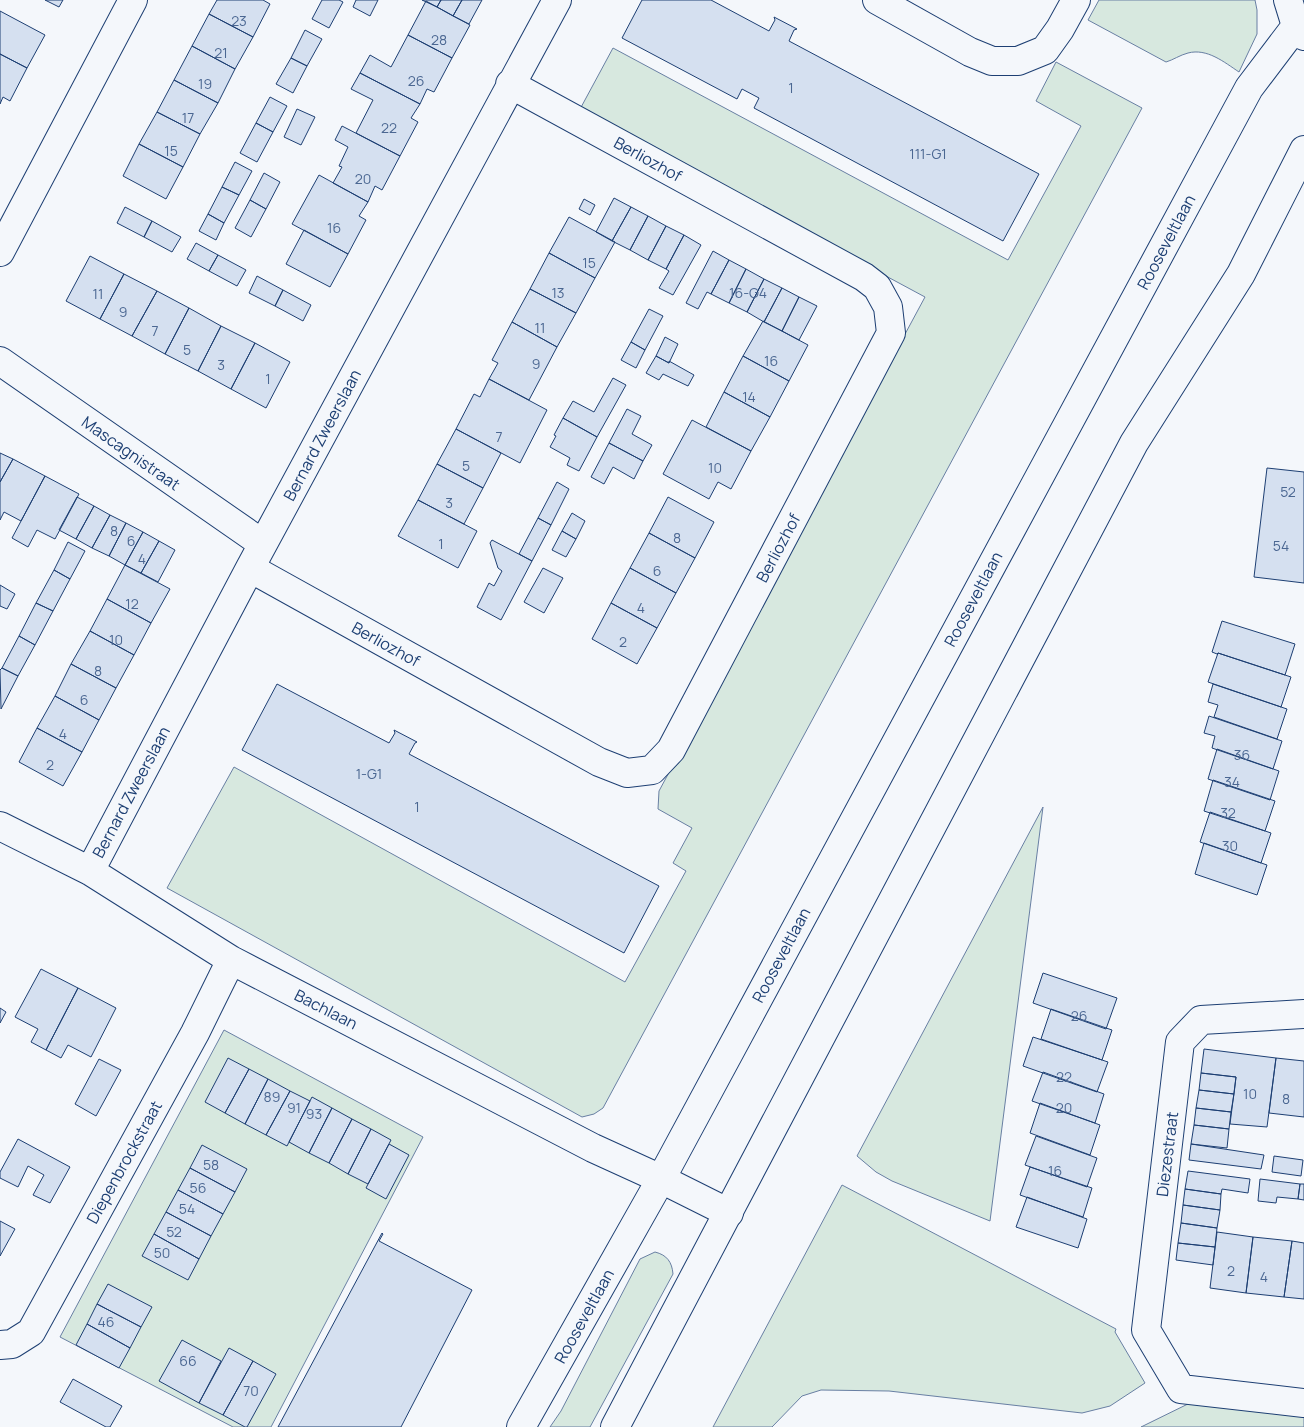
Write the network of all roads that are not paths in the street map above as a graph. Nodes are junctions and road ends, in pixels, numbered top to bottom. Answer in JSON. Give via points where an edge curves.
{"nodes":[{"id":1,"x":133,"y":0,"type":"edge"},
{"id":2,"x":557,"y":0,"type":"edge"},
{"id":3,"x":877,"y":0,"type":"edge"},
{"id":4,"x":1076,"y":0,"type":"edge"},
{"id":5,"x":1288,"y":0,"type":"edge"},
{"id":6,"x":1300,"y":31,"type":"edge"},
{"id":7,"x":510,"y":84,"type":"junction"},
{"id":8,"x":1304,"y":150,"type":"edge"},
{"id":9,"x":0,"y":252,"type":"edge"},
{"id":10,"x":0,"y":361,"type":"edge"},
{"id":11,"x":263,"y":544,"type":"junction"},
{"id":12,"x":250,"y":568,"type":"junction"},
{"id":13,"x":0,"y":826,"type":"edge"},
{"id":14,"x":90,"y":872,"type":"junction"},
{"id":15,"x":231,"y":960,"type":"junction"},
{"id":16,"x":1304,"y":1014,"type":"edge"},
{"id":17,"x":661,"y":1179,"type":"junction"},
{"id":18,"x":729,"y":1213,"type":"junction"},
{"id":19,"x":0,"y":1345,"type":"edge"},
{"id":20,"x":1304,"y":1403,"type":"edge"},
{"id":21,"x":521,"y":1427,"type":"edge"},
{"id":22,"x":615,"y":1427,"type":"edge"}],
"edges":[{"from":1,"to":9,"type":"street"},
{"from":2,"to":7,"type":"street","name":"Bernard Zweerslaan"},
{"from":3,"to":4,"type":"street","via":[[970,52],[992,61],[1018,61],[1045,50]]},
{"from":5,"to":6,"type":"street"},
{"from":6,"to":17,"type":"street","name":"Rooseveltlaan","via":[[1249,88]]},
{"from":7,"to":11,"type":"street","name":"Bernard Zweerslaan"},
{"from":7,"to":12,"type":"street","name":"Berliozhof","via":[[864,277],[877,287],[888,307],[891,333],[671,750],[652,770],[627,773],[599,762]]},
{"from":8,"to":18,"type":"street","via":[[1241,274],[1134,443]]},
{"from":10,"to":11,"type":"street","name":"Mascagnistraat"},
{"from":11,"to":12,"type":"street","name":"Bernard Zweerslaan"},
{"from":12,"to":14,"type":"street","name":"Bernard Zweerslaan"},
{"from":13,"to":14,"type":"street","name":"Bachlaan"},
{"from":14,"to":15,"type":"street","name":"Bachlaan"},
{"from":15,"to":17,"type":"street","name":"Bachlaan","via":[[593,1148]]},
{"from":15,"to":19,"type":"street","name":"Diepenbrockstraat","via":[[190,1042],[31,1332],[12,1344]]},
{"from":16,"to":20,"type":"street","name":"Diezestraat","via":[[1201,1020],[1180,1042],[1146,1330],[1181,1389]]},
{"from":17,"to":18,"type":"street"},
{"from":17,"to":21,"type":"street","name":"Rooseveltlaan"},
{"from":18,"to":22,"type":"street"}]}
